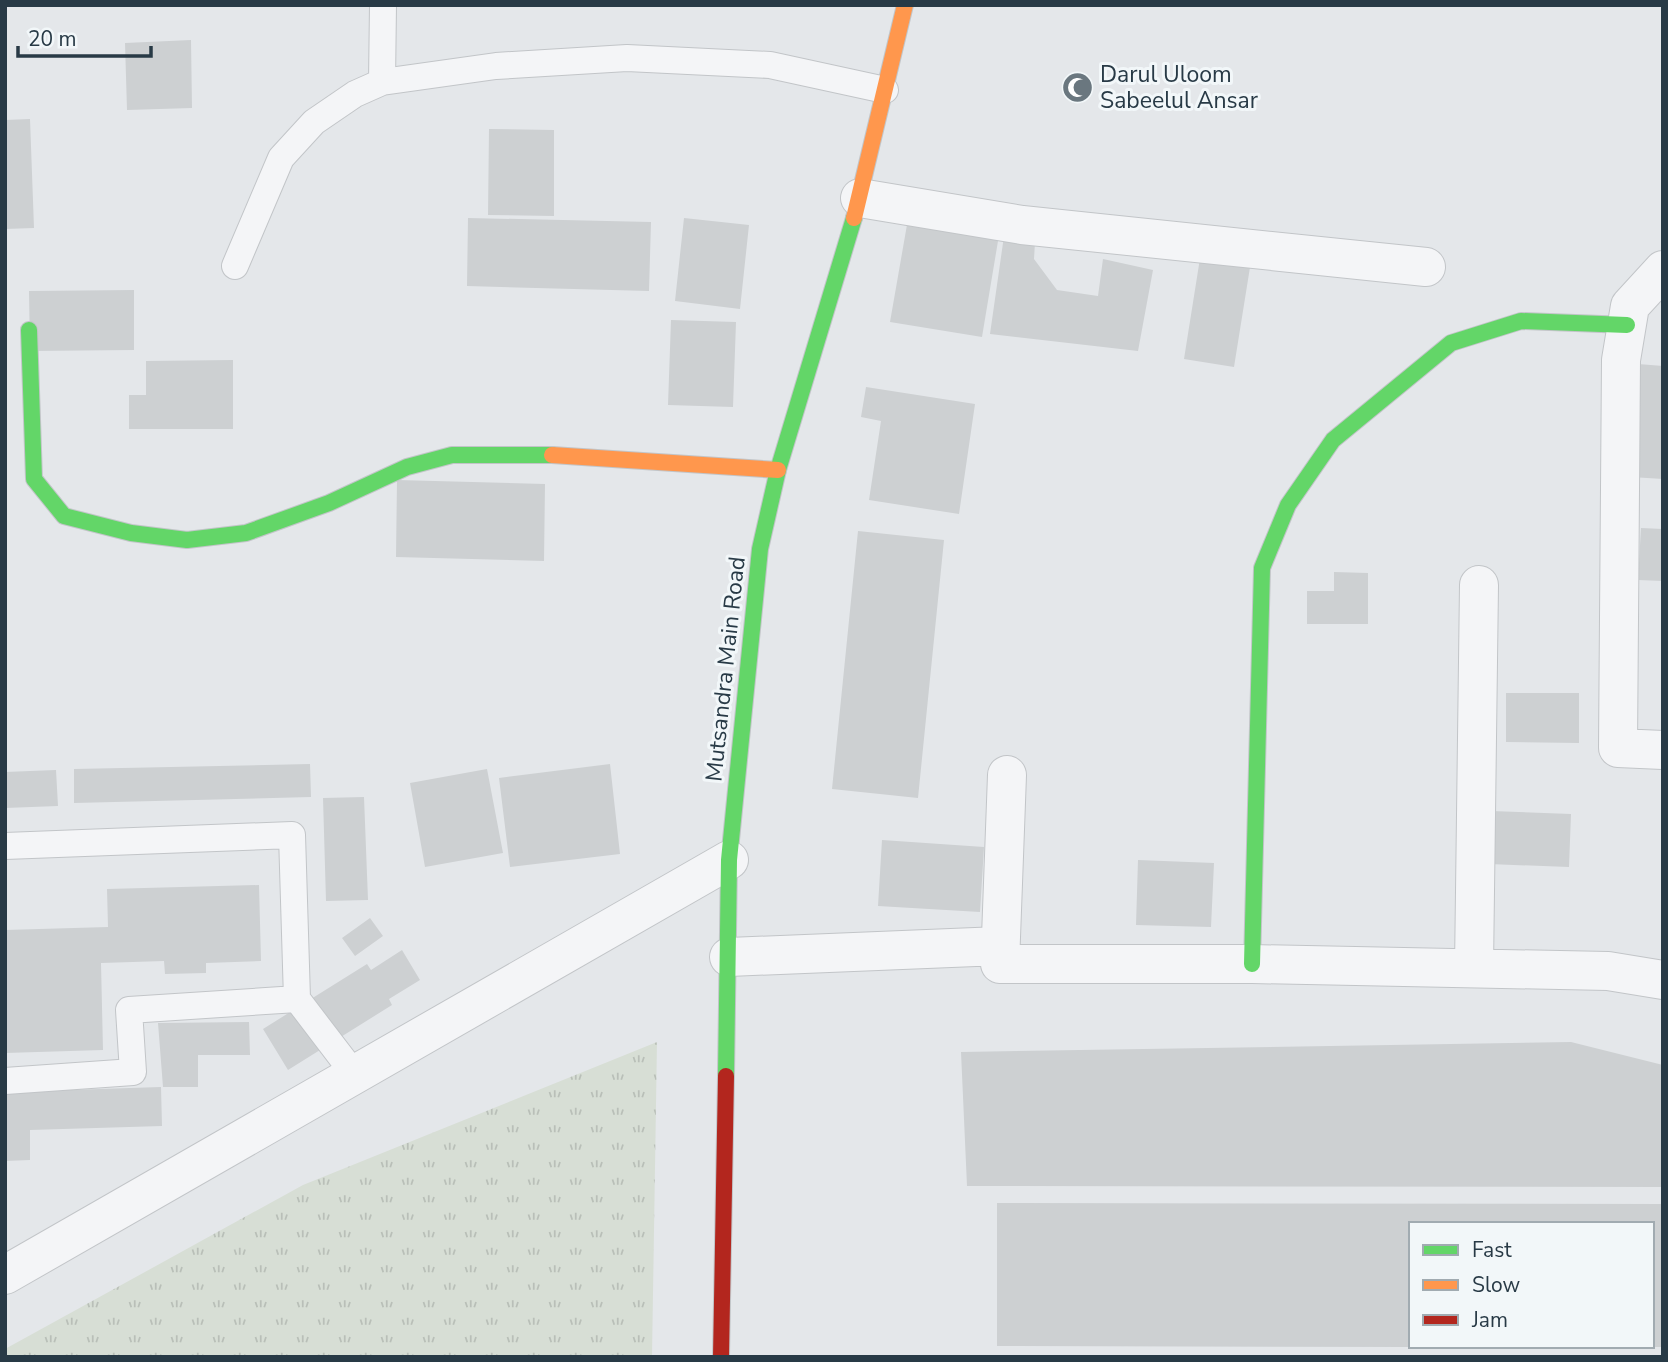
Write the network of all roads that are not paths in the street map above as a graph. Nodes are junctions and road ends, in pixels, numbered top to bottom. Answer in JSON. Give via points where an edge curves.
{"nodes":[{"id":1,"x":383,"y":5,"type":"edge"},
{"id":2,"x":905,"y":5,"type":"edge"},
{"id":3,"x":382,"y":82,"type":"junction"},
{"id":4,"x":885,"y":90,"type":"junction"},
{"id":5,"x":860,"y":198,"type":"junction"},
{"id":6,"x":235,"y":266,"type":"dead end"},
{"id":7,"x":1426,"y":267,"type":"dead end"},
{"id":8,"x":1663,"y":270,"type":"edge"},
{"id":9,"x":1627,"y":325,"type":"junction"},
{"id":10,"x":29,"y":330,"type":"dead end"},
{"id":11,"x":778,"y":470,"type":"junction"},
{"id":12,"x":1479,"y":585,"type":"dead end"},
{"id":13,"x":1663,"y":750,"type":"edge"},
{"id":14,"x":1007,"y":775,"type":"dead end"},
{"id":15,"x":5,"y":846,"type":"edge"},
{"id":16,"x":729,"y":860,"type":"junction"},
{"id":17,"x":1000,"y":946,"type":"junction"},
{"id":18,"x":729,"y":957,"type":"junction"},
{"id":19,"x":1252,"y":964,"type":"junction"},
{"id":20,"x":1474,"y":968,"type":"junction"},
{"id":21,"x":1663,"y":980,"type":"edge"},
{"id":22,"x":298,"y":999,"type":"junction"},
{"id":23,"x":355,"y":1075,"type":"junction"},
{"id":24,"x":5,"y":1081,"type":"edge"},
{"id":25,"x":5,"y":1275,"type":"edge"},
{"id":26,"x":721,"y":1357,"type":"edge"}],
"edges":[{"from":1,"to":3,"type":"lane"},
{"from":2,"to":4,"type":"street","name":"Mutsandra Main Road"},
{"from":3,"to":4,"type":"lane","via":[[496,66],[627,58],[770,65]]},
{"from":3,"to":6,"type":"lane","via":[[314,122],[281,158]]},
{"from":4,"to":5,"type":"street","name":"Mutsandra Main Road"},
{"from":5,"to":7,"type":"street","via":[[1022,225]]},
{"from":5,"to":11,"type":"street","name":"Mutsandra Main Road"},
{"from":8,"to":9,"type":"street","via":[[1630,306]]},
{"from":9,"to":13,"type":"street","via":[[1621,360],[1618,748]]},
{"from":9,"to":19,"type":"street","via":[[1521,321],[1451,343],[1333,440],[1288,505],[1262,568]]},
{"from":10,"to":11,"type":"street","via":[[33,479],[64,516],[131,533],[187,540],[246,533],[329,503],[407,467],[452,455],[527,453]]},
{"from":11,"to":16,"type":"street","name":"Mutsandra Main Road","via":[[760,549]]},
{"from":12,"to":20,"type":"street"},
{"from":14,"to":17,"type":"street"},
{"from":15,"to":22,"type":"lane","via":[[292,835]]},
{"from":16,"to":18,"type":"street","name":"Mutsandra Main Road"},
{"from":16,"to":23,"type":"street"},
{"from":17,"to":18,"type":"street"},
{"from":17,"to":19,"type":"street","via":[[1000,964]]},
{"from":18,"to":26,"type":"street","name":"Mutsandra Main Road"},
{"from":19,"to":20,"type":"street"},
{"from":20,"to":21,"type":"street","via":[[1608,971]]},
{"from":22,"to":23,"type":"lane"},
{"from":22,"to":24,"type":"lane","via":[[129,1010],[133,1072]]},
{"from":23,"to":25,"type":"street"}]}
